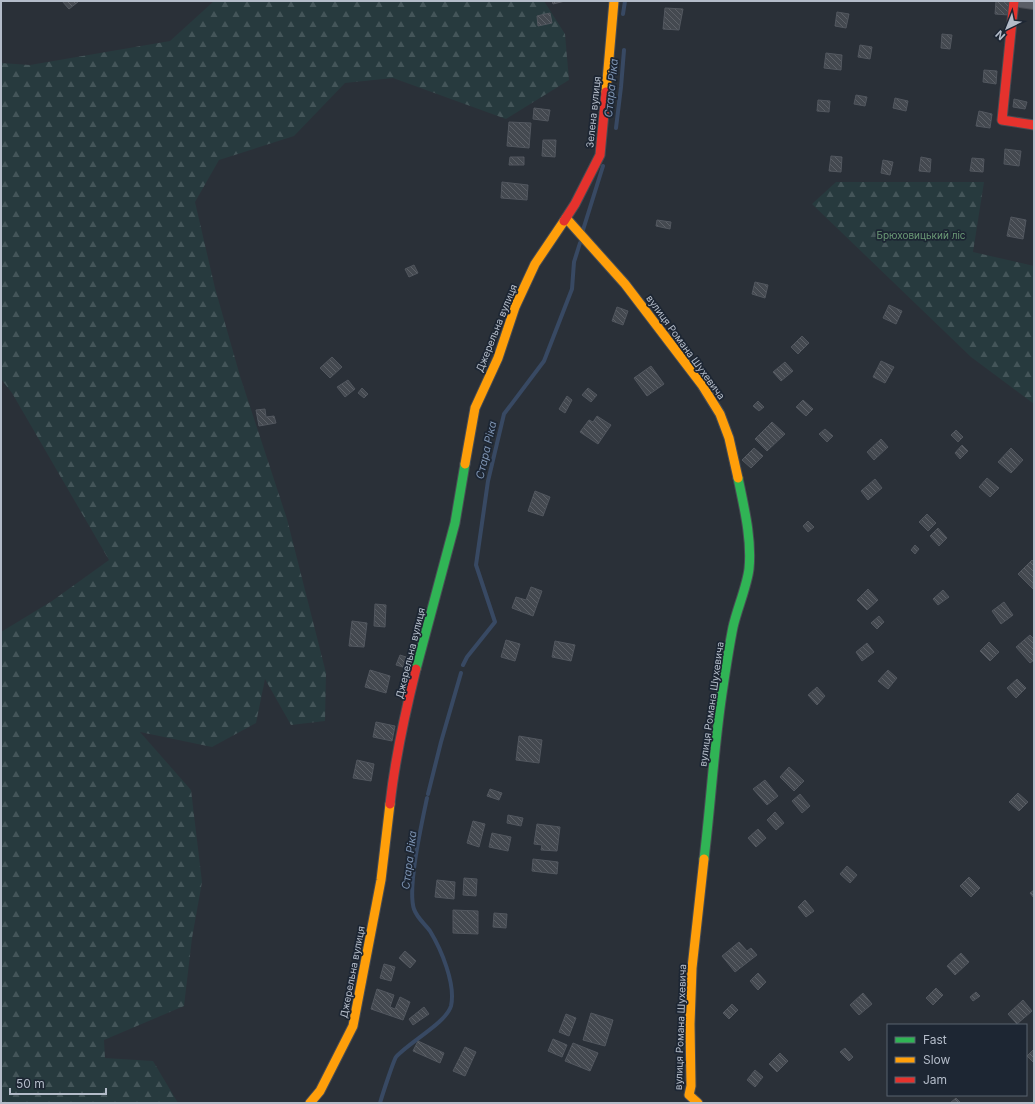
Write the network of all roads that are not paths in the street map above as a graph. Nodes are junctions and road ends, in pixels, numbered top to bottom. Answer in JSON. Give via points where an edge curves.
{"nodes":[{"id":1,"x":614,"y":1,"type":"edge"},
{"id":2,"x":1014,"y":1,"type":"edge"},
{"id":3,"x":1020,"y":1,"type":"edge"},
{"id":4,"x":1034,"y":3,"type":"edge"},
{"id":5,"x":1034,"y":125,"type":"edge"},
{"id":6,"x":566,"y":218,"type":"junction"},
{"id":7,"x":310,"y":1103,"type":"edge"},
{"id":8,"x":698,"y":1103,"type":"edge"}],
"edges":[{"from":1,"to":6,"type":"street","name":"Зелена вулиця","via":[[600,155]]},
{"from":2,"to":5,"type":"street","via":[[1002,120]]},
{"from":3,"to":4,"type":"street"},
{"from":6,"to":7,"type":"street","name":"Джерельна вулиця","via":[[535,264],[475,408],[455,523],[410,693],[397,758],[381,880],[353,1026],[330,1073]]},
{"from":6,"to":8,"type":"street","name":"вулиця Романа Шухевича","via":[[625,284],[702,385],[720,414],[729,438],[746,518],[749,569],[733,627],[723,686],[692,968],[689,1095]]}]}
